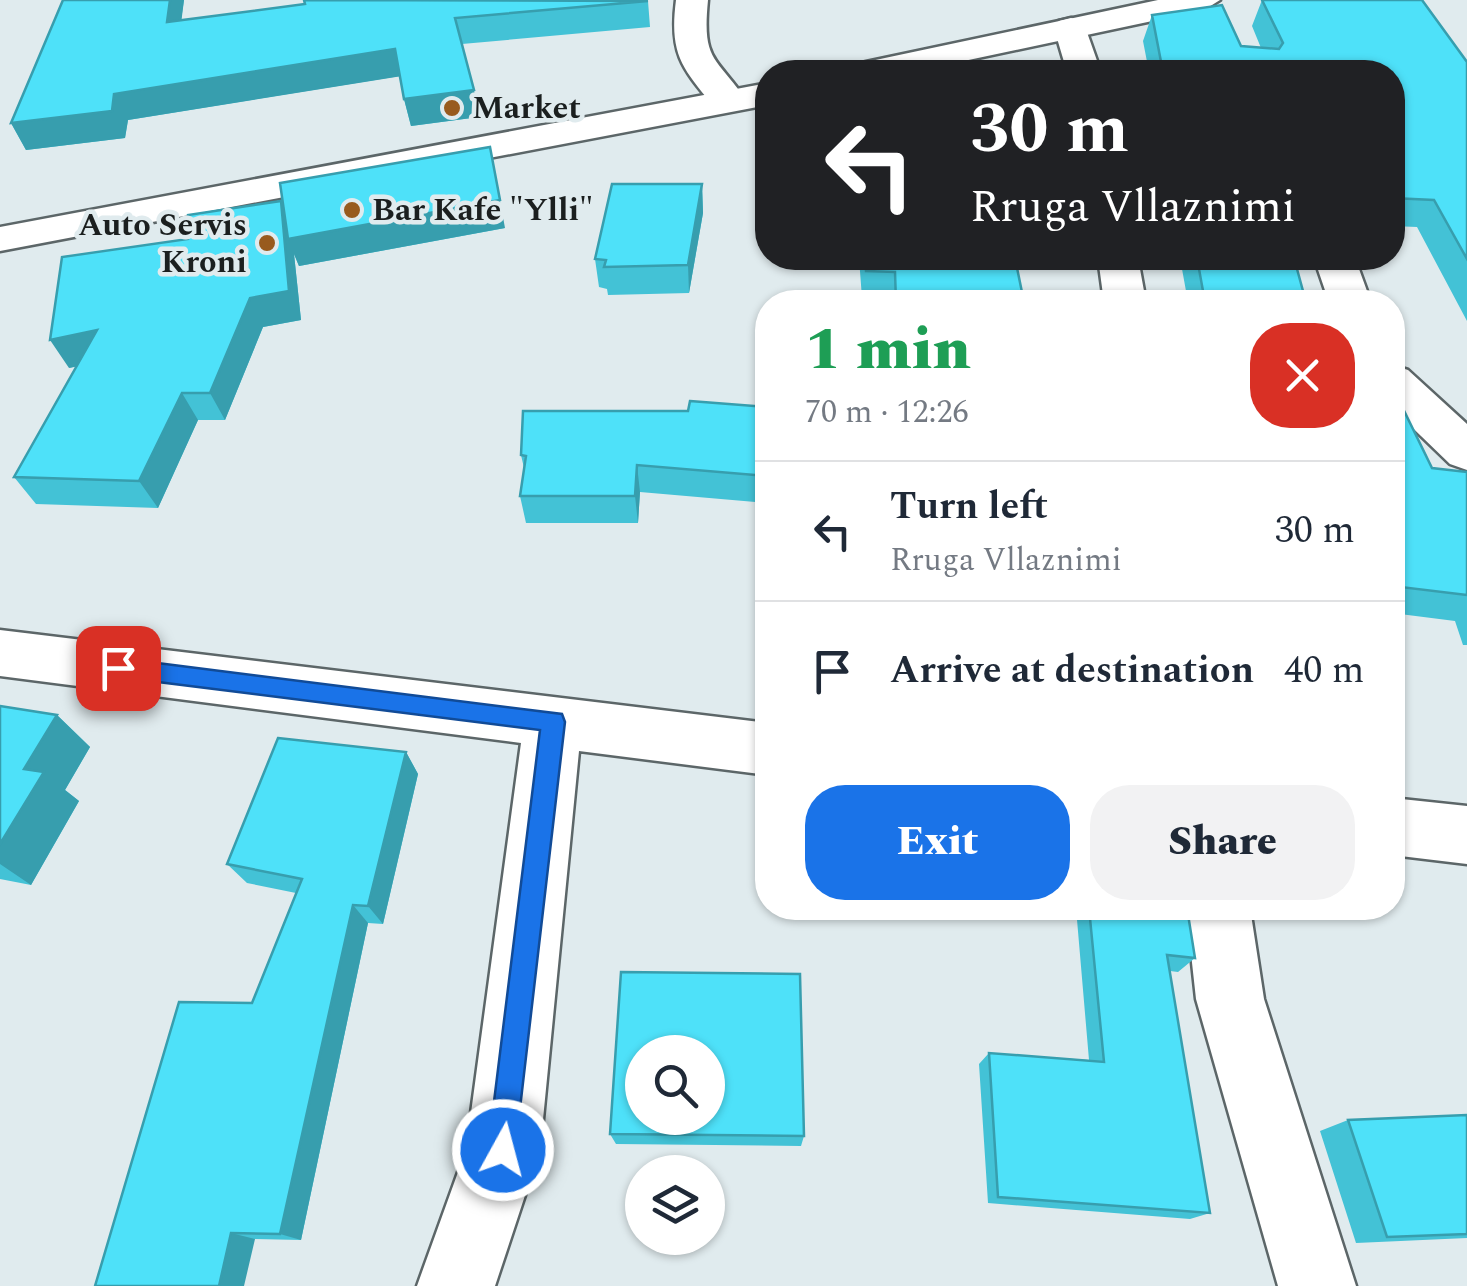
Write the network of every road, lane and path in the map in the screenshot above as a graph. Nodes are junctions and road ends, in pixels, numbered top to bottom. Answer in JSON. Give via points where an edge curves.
{"nodes":[{"id":1,"x":692,"y":0,"type":"edge"},
{"id":2,"x":1214,"y":6,"type":"edge"},
{"id":3,"x":1071,"y":28,"type":"junction"},
{"id":4,"x":922,"y":60,"type":"edge"},
{"id":5,"x":1080,"y":60,"type":"edge"},
{"id":6,"x":755,"y":96,"type":"edge"},
{"id":7,"x":728,"y":101,"type":"junction"},
{"id":8,"x":0,"y":239,"type":"edge"},
{"id":9,"x":1405,"y":393,"type":"edge"},
{"id":10,"x":1467,"y":452,"type":"edge"},
{"id":11,"x":0,"y":653,"type":"edge"},
{"id":12,"x":553,"y":722,"type":"junction"},
{"id":13,"x":755,"y":746,"type":"edge"},
{"id":14,"x":1405,"y":828,"type":"edge"},
{"id":15,"x":1467,"y":835,"type":"edge"},
{"id":16,"x":1220,"y":920,"type":"edge"},
{"id":17,"x":456,"y":1286,"type":"edge"},
{"id":18,"x":1317,"y":1286,"type":"edge"}],
"edges":[{"from":1,"to":7,"type":"street","via":[[691,62]]},
{"from":2,"to":3,"type":"street"},
{"from":3,"to":4,"type":"street"},
{"from":3,"to":5,"type":"street"},
{"from":6,"to":7,"type":"street"},
{"from":7,"to":8,"type":"street"},
{"from":9,"to":10,"type":"street"},
{"from":11,"to":12,"type":"street"},
{"from":12,"to":13,"type":"street"},
{"from":12,"to":17,"type":"street","via":[[503,1150]]},
{"from":14,"to":15,"type":"street"},
{"from":16,"to":18,"type":"street","via":[[1230,998]]}]}
